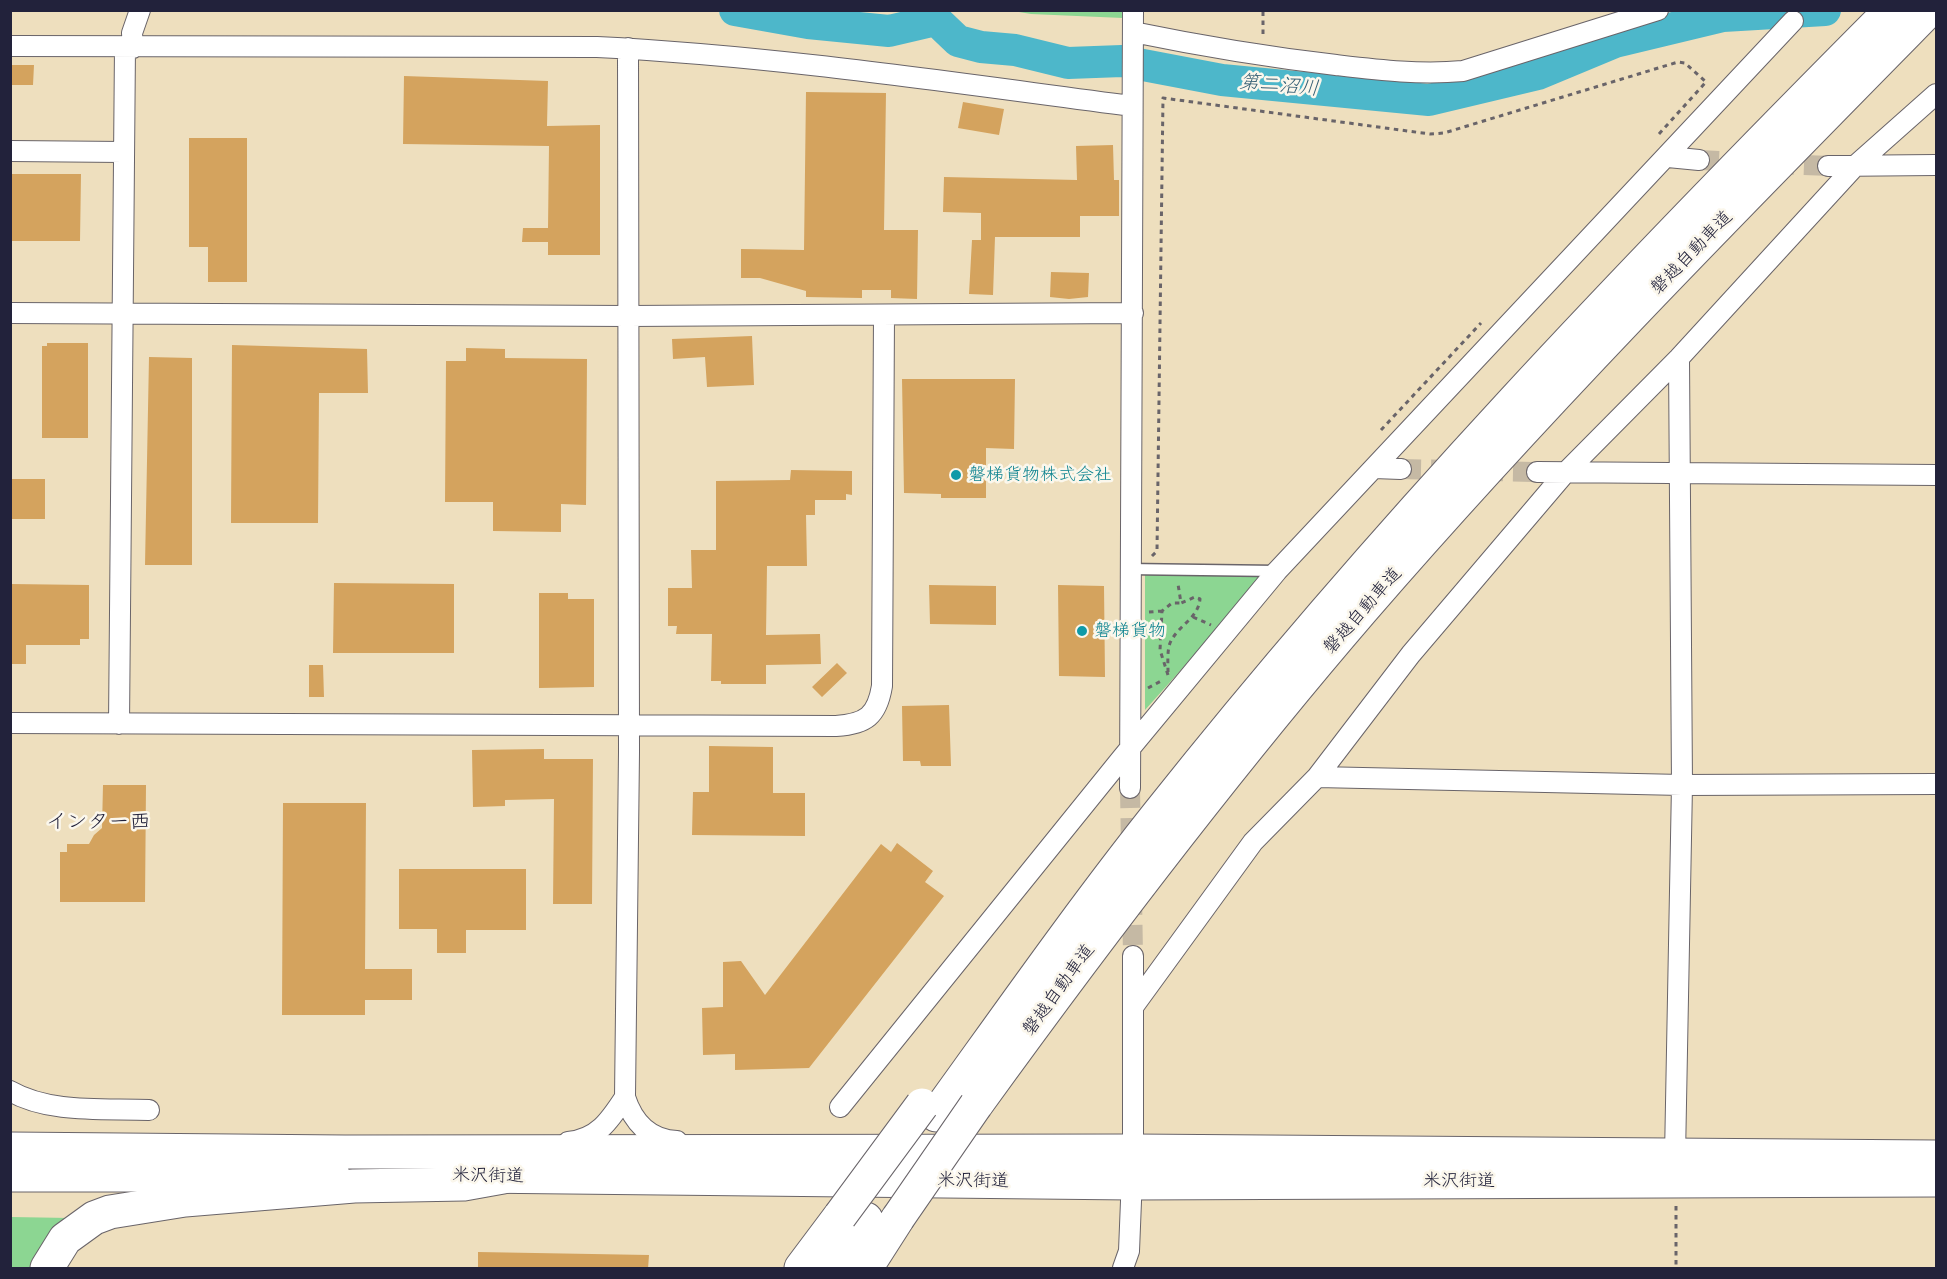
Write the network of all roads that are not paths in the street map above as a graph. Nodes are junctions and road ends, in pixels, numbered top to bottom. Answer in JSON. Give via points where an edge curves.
{"nodes":[{"id":1,"x":140,"y":10,"type":"edge"},
{"id":2,"x":1133,"y":10,"type":"edge"},
{"id":3,"x":1658,"y":10,"type":"edge"},
{"id":4,"x":1891,"y":10,"type":"edge"},
{"id":5,"x":1929,"y":10,"type":"edge"},
{"id":6,"x":1794,"y":21,"type":"dead end"},
{"id":7,"x":1133,"y":38,"type":"junction"},
{"id":8,"x":10,"y":46,"type":"edge"},
{"id":9,"x":129,"y":47,"type":"junction"},
{"id":10,"x":627,"y":48,"type":"junction"},
{"id":11,"x":1936,"y":94,"type":"edge"},
{"id":12,"x":1132,"y":106,"type":"junction"},
{"id":13,"x":10,"y":151,"type":"edge"},
{"id":14,"x":123,"y":152,"type":"junction"},
{"id":15,"x":1668,"y":157,"type":"junction"},
{"id":16,"x":1699,"y":160,"type":"tunnel mouth"},
{"id":17,"x":1856,"y":165,"type":"junction"},
{"id":18,"x":1936,"y":165,"type":"edge"},
{"id":19,"x":1828,"y":166,"type":"tunnel mouth"},
{"id":20,"x":124,"y":312,"type":"junction"},
{"id":21,"x":10,"y":313,"type":"edge"},
{"id":22,"x":1133,"y":313,"type":"junction"},
{"id":23,"x":884,"y":315,"type":"junction"},
{"id":24,"x":628,"y":316,"type":"junction"},
{"id":25,"x":1679,"y":358,"type":"junction"},
{"id":26,"x":1374,"y":468,"type":"junction"},
{"id":27,"x":1401,"y":469,"type":"tunnel mouth"},
{"id":28,"x":1537,"y":472,"type":"tunnel mouth"},
{"id":29,"x":1565,"y":473,"type":"junction"},
{"id":30,"x":1678,"y":473,"type":"junction"},
{"id":31,"x":1936,"y":475,"type":"edge"},
{"id":32,"x":1132,"y":569,"type":"junction"},
{"id":33,"x":1277,"y":571,"type":"junction"},
{"id":34,"x":10,"y":723,"type":"edge"},
{"id":35,"x":119,"y":724,"type":"junction"},
{"id":36,"x":628,"y":725,"type":"junction"},
{"id":37,"x":1129,"y":748,"type":"junction"},
{"id":38,"x":1317,"y":777,"type":"junction"},
{"id":39,"x":1936,"y":784,"type":"edge"},
{"id":40,"x":1682,"y":785,"type":"junction"},
{"id":41,"x":1130,"y":788,"type":"tunnel mouth"},
{"id":42,"x":1133,"y":956,"type":"tunnel mouth"},
{"id":43,"x":1133,"y":1007,"type":"junction"},
{"id":44,"x":10,"y":1091,"type":"edge"},
{"id":45,"x":625,"y":1096,"type":"junction"},
{"id":46,"x":840,"y":1107,"type":"dead end"},
{"id":47,"x":149,"y":1110,"type":"dead end"},
{"id":48,"x":10,"y":1149,"type":"edge"},
{"id":49,"x":522,"y":1150,"type":"junction"},
{"id":50,"x":816,"y":1152,"type":"junction"},
{"id":51,"x":1675,"y":1156,"type":"junction"},
{"id":52,"x":1936,"y":1157,"type":"edge"},
{"id":53,"x":1132,"y":1167,"type":"junction"},
{"id":54,"x":10,"y":1175,"type":"edge"},
{"id":55,"x":502,"y":1177,"type":"junction"},
{"id":56,"x":1936,"y":1180,"type":"edge"},
{"id":57,"x":868,"y":1218,"type":"junction"},
{"id":58,"x":47,"y":1269,"type":"edge"},
{"id":59,"x":801,"y":1269,"type":"edge"},
{"id":60,"x":834,"y":1269,"type":"edge"},
{"id":61,"x":866,"y":1269,"type":"edge"},
{"id":62,"x":1123,"y":1269,"type":"edge"}],
"edges":[{"from":1,"to":9,"type":"street"},
{"from":2,"to":7,"type":"street"},
{"from":3,"to":7,"type":"street","via":[[1463,71],[1439,73],[1404,73],[1246,55]]},
{"from":4,"to":57,"type":"highway","name":"磐越自動車道","via":[[1699,205],[1408,517],[1160,812],[929,1110]]},
{"from":5,"to":57,"type":"highway","name":"磐越自動車道","bridge":true,"via":[[1571,380],[1362,610],[1183,825],[976,1105]]},
{"from":6,"to":15,"type":"street"},
{"from":7,"to":12,"type":"street"},
{"from":8,"to":9,"type":"street"},
{"from":9,"to":10,"type":"street"},
{"from":9,"to":14,"type":"street"},
{"from":10,"to":12,"type":"street","via":[[775,59]]},
{"from":10,"to":24,"type":"street"},
{"from":11,"to":17,"type":"street"},
{"from":12,"to":22,"type":"street"},
{"from":13,"to":14,"type":"street"},
{"from":14,"to":20,"type":"street"},
{"from":15,"to":16,"type":"street"},
{"from":15,"to":26,"type":"street"},
{"from":17,"to":18,"type":"street"},
{"from":17,"to":19,"type":"street"},
{"from":17,"to":25,"type":"street"},
{"from":20,"to":21,"type":"street"},
{"from":20,"to":24,"type":"street"},
{"from":20,"to":35,"type":"street"},
{"from":22,"to":23,"type":"street"},
{"from":22,"to":32,"type":"street"},
{"from":23,"to":24,"type":"street"},
{"from":23,"to":36,"type":"street","via":[[882,686],[870,717],[836,726]]},
{"from":24,"to":36,"type":"street"},
{"from":25,"to":29,"type":"street"},
{"from":25,"to":30,"type":"street"},
{"from":26,"to":27,"type":"street"},
{"from":26,"to":33,"type":"street"},
{"from":28,"to":29,"type":"street"},
{"from":29,"to":30,"type":"street"},
{"from":29,"to":38,"type":"street","via":[[1411,654]]},
{"from":30,"to":31,"type":"street"},
{"from":30,"to":40,"type":"street"},
{"from":32,"to":33,"type":"lane"},
{"from":32,"to":37,"type":"street"},
{"from":33,"to":37,"type":"street"},
{"from":34,"to":35,"type":"street"},
{"from":35,"to":36,"type":"street"},
{"from":36,"to":45,"type":"street"},
{"from":37,"to":41,"type":"street"},
{"from":37,"to":46,"type":"street"},
{"from":38,"to":40,"type":"street"},
{"from":38,"to":43,"type":"street","via":[[1253,842]]},
{"from":39,"to":40,"type":"street"},
{"from":40,"to":51,"type":"street"},
{"from":42,"to":43,"type":"street"},
{"from":43,"to":53,"type":"street"},
{"from":44,"to":47,"type":"street","via":[[28,1101]]},
{"from":45,"to":49,"type":"street","via":[[595,1135],[571,1142],[538,1142]]},
{"from":45,"to":50,"type":"street","via":[[633,1116],[654,1137],[681,1141],[795,1141]]},
{"from":48,"to":49,"type":"highway","name":"米沢街道"},
{"from":49,"to":50,"type":"highway","name":"米沢街道"},
{"from":50,"to":53,"type":"highway","name":"米沢街道"},
{"from":51,"to":52,"type":"highway","name":"米沢街道"},
{"from":51,"to":53,"type":"highway","name":"米沢街道"},
{"from":53,"to":55,"type":"highway","name":"米沢街道"},
{"from":53,"to":56,"type":"highway","name":"米沢街道"},
{"from":53,"to":62,"type":"street","via":[[1129,1251]]},
{"from":54,"to":55,"type":"highway","name":"米沢街道"},
{"from":55,"to":58,"type":"highway","via":[[464,1184],[354,1186],[185,1200],[110,1212],[94,1218],[65,1239]]},
{"from":57,"to":59,"type":"highway"},
{"from":57,"to":60,"type":"highway","name":"磐越自動車道"},
{"from":57,"to":61,"type":"highway","name":"磐越自動車道"}]}
